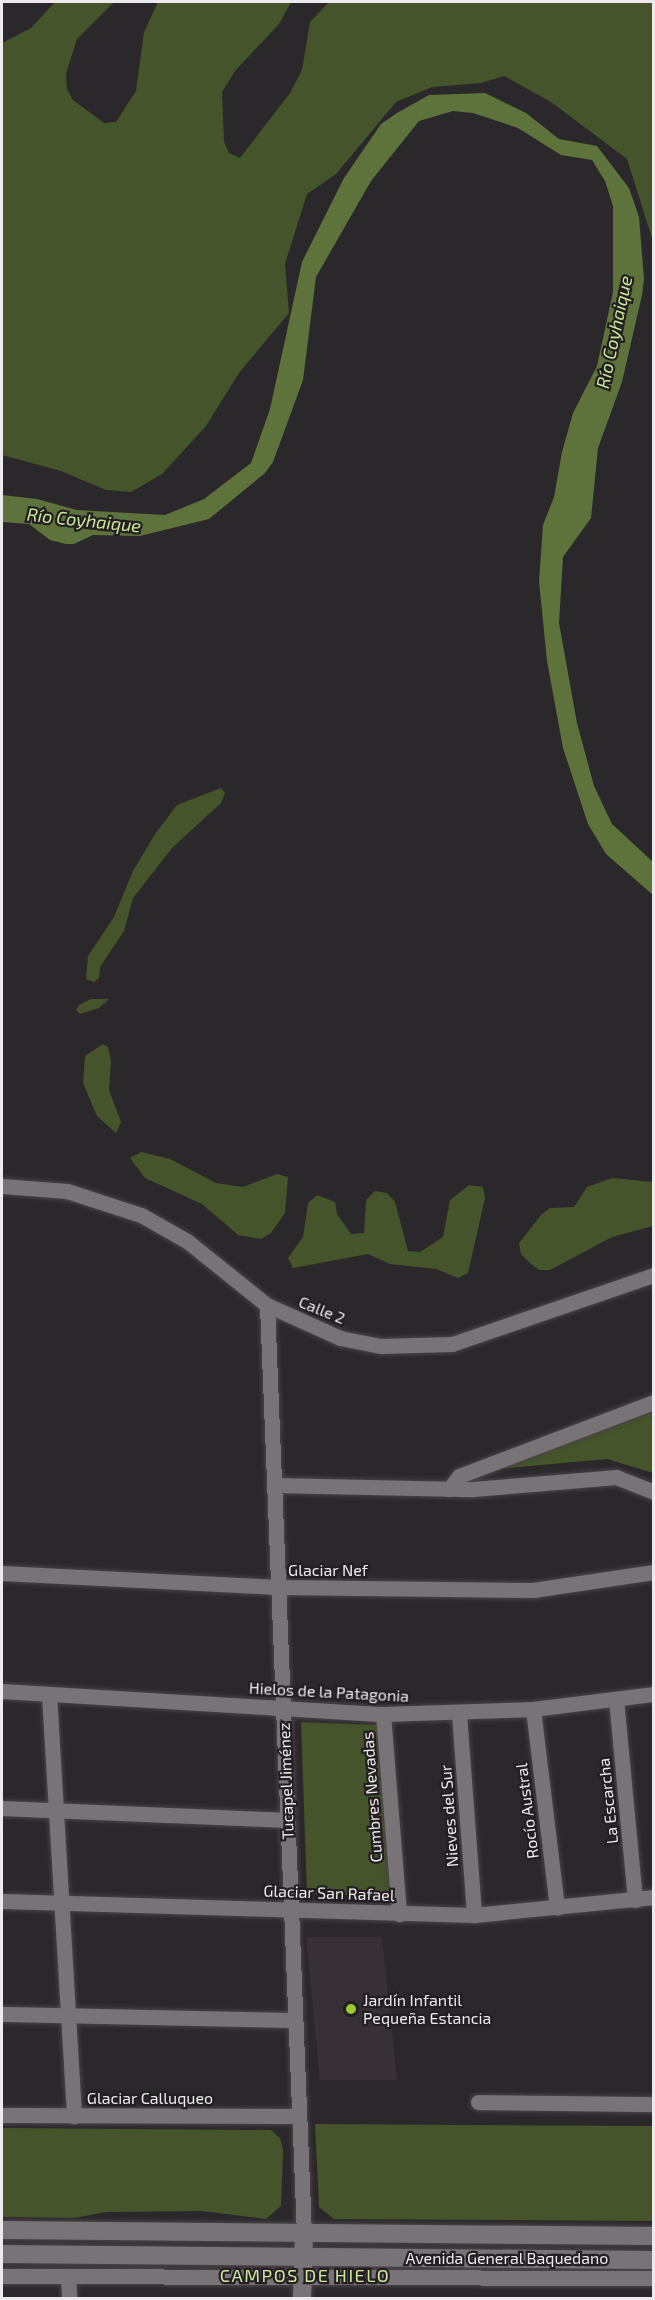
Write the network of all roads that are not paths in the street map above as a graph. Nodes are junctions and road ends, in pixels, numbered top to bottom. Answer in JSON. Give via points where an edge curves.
{"nodes":[{"id":1,"x":2,"y":1186,"type":"edge"},
{"id":2,"x":654,"y":1275,"type":"edge"},
{"id":3,"x":267,"y":1305,"type":"junction"},
{"id":4,"x":654,"y":1402,"type":"edge"},
{"id":5,"x":274,"y":1485,"type":"junction"},
{"id":6,"x":449,"y":1489,"type":"junction"},
{"id":7,"x":654,"y":1492,"type":"edge"},
{"id":8,"x":654,"y":1572,"type":"edge"},
{"id":9,"x":2,"y":1573,"type":"edge"},
{"id":10,"x":278,"y":1587,"type":"junction"},
{"id":11,"x":2,"y":1691,"type":"edge"},
{"id":12,"x":49,"y":1694,"type":"junction"},
{"id":13,"x":654,"y":1694,"type":"edge"},
{"id":14,"x":616,"y":1699,"type":"junction"},
{"id":15,"x":283,"y":1708,"type":"junction"},
{"id":16,"x":533,"y":1709,"type":"junction"},
{"id":17,"x":384,"y":1714,"type":"junction"},
{"id":18,"x":459,"y":1714,"type":"junction"},
{"id":19,"x":2,"y":1809,"type":"edge"},
{"id":20,"x":56,"y":1810,"type":"junction"},
{"id":21,"x":287,"y":1820,"type":"junction"},
{"id":22,"x":654,"y":1897,"type":"edge"},
{"id":23,"x":635,"y":1899,"type":"junction"},
{"id":24,"x":2,"y":1901,"type":"edge"},
{"id":25,"x":61,"y":1902,"type":"junction"},
{"id":26,"x":557,"y":1908,"type":"junction"},
{"id":27,"x":291,"y":1909,"type":"junction"},
{"id":28,"x":399,"y":1914,"type":"junction"},
{"id":29,"x":474,"y":1915,"type":"junction"},
{"id":30,"x":2,"y":2014,"type":"edge"},
{"id":31,"x":69,"y":2015,"type":"junction"},
{"id":32,"x":295,"y":2020,"type":"junction"},
{"id":33,"x":478,"y":2102,"type":"dead end"},
{"id":34,"x":654,"y":2104,"type":"edge"},
{"id":35,"x":2,"y":2115,"type":"edge"},
{"id":36,"x":74,"y":2116,"type":"junction"},
{"id":37,"x":298,"y":2116,"type":"junction"},
{"id":38,"x":2,"y":2230,"type":"edge"},
{"id":39,"x":304,"y":2234,"type":"junction"},
{"id":40,"x":654,"y":2236,"type":"edge"},
{"id":41,"x":2,"y":2254,"type":"edge"},
{"id":42,"x":304,"y":2257,"type":"junction"},
{"id":43,"x":654,"y":2260,"type":"edge"},
{"id":44,"x":2,"y":2276,"type":"edge"},
{"id":45,"x":68,"y":2276,"type":"junction"},
{"id":46,"x":306,"y":2278,"type":"junction"},
{"id":47,"x":654,"y":2278,"type":"edge"},
{"id":48,"x":69,"y":2298,"type":"edge"},
{"id":49,"x":302,"y":2298,"type":"edge"},
{"id":50,"x":312,"y":2298,"type":"edge"}],
"edges":[{"from":1,"to":3,"type":"street","name":"Calle 2","via":[[67,1191],[141,1215],[187,1241]]},
{"from":2,"to":3,"type":"street","name":"Calle 2","via":[[452,1344],[429,1347],[381,1346],[340,1338]]},
{"from":3,"to":5,"type":"street","name":"Tucapel Jiménez"},
{"from":4,"to":6,"type":"street","via":[[459,1476]]},
{"from":5,"to":6,"type":"street"},
{"from":5,"to":10,"type":"street","name":"Tucapel Jiménez"},
{"from":6,"to":7,"type":"street","via":[[528,1487],[616,1477]]},
{"from":8,"to":10,"type":"street","name":"Glaciar Nef","via":[[533,1590]]},
{"from":9,"to":10,"type":"street","name":"Glaciar Nef"},
{"from":10,"to":15,"type":"street","name":"Tucapel Jiménez"},
{"from":11,"to":12,"type":"street","name":"Hielos de la Patagonia"},
{"from":12,"to":15,"type":"street","name":"Hielos de la Patagonia"},
{"from":12,"to":20,"type":"street"},
{"from":13,"to":14,"type":"street","name":"Hielos de la Patagonia"},
{"from":14,"to":16,"type":"street","name":"Hielos de la Patagonia"},
{"from":14,"to":23,"type":"street","name":"La Escarcha"},
{"from":15,"to":17,"type":"street","name":"Hielos de la Patagonia"},
{"from":15,"to":21,"type":"street","name":"Tucapel Jiménez"},
{"from":16,"to":18,"type":"street","name":"Hielos de la Patagonia"},
{"from":16,"to":26,"type":"street","name":"Rocío Austral"},
{"from":17,"to":18,"type":"street","name":"Hielos de la Patagonia"},
{"from":17,"to":28,"type":"street","name":"Cumbres Nevadas"},
{"from":18,"to":29,"type":"street","name":"Nieves del Sur"},
{"from":19,"to":20,"type":"street"},
{"from":20,"to":21,"type":"street"},
{"from":20,"to":25,"type":"street"},
{"from":21,"to":27,"type":"street","name":"Tucapel Jiménez"},
{"from":22,"to":23,"type":"street","name":"Glaciar San Rafael"},
{"from":23,"to":26,"type":"street","name":"Glaciar San Rafael"},
{"from":24,"to":25,"type":"street","name":"Glaciar San Rafael"},
{"from":25,"to":27,"type":"street","name":"Glaciar San Rafael"},
{"from":25,"to":31,"type":"street"},
{"from":26,"to":29,"type":"street","name":"Glaciar San Rafael"},
{"from":27,"to":28,"type":"street","name":"Glaciar San Rafael"},
{"from":27,"to":32,"type":"street","name":"Tucapel Jiménez"},
{"from":28,"to":29,"type":"street","name":"Glaciar San Rafael"},
{"from":30,"to":31,"type":"street"},
{"from":31,"to":32,"type":"street"},
{"from":31,"to":36,"type":"street"},
{"from":32,"to":37,"type":"street","name":"Tucapel Jiménez"},
{"from":33,"to":34,"type":"street"},
{"from":35,"to":36,"type":"street","name":"Glaciar Calluqueo"},
{"from":36,"to":37,"type":"street","name":"Glaciar Calluqueo"},
{"from":37,"to":39,"type":"street","name":"Tucapel Jiménez"},
{"from":38,"to":39,"type":"main road","name":"Avenida General Baquedano"},
{"from":39,"to":40,"type":"main road","name":"Avenida General Baquedano"},
{"from":39,"to":42,"type":"main road","name":"Tucapel Jiménez"},
{"from":41,"to":42,"type":"main road","name":"Avenida General Baquedano"},
{"from":42,"to":43,"type":"main road","name":"Avenida General Baquedano"},
{"from":42,"to":46,"type":"main road","name":"Tucapel Jiménez"},
{"from":44,"to":45,"type":"street","name":"Avenida General Baquedano"},
{"from":45,"to":46,"type":"street","name":"Avenida General Baquedano"},
{"from":45,"to":48,"type":"street"},
{"from":46,"to":47,"type":"street","name":"Avenida General Baquedano"},
{"from":46,"to":49,"type":"main road","name":"Tucapel Jiménez"},
{"from":46,"to":50,"type":"main road","name":"Tucapel Jiménez"}]}
